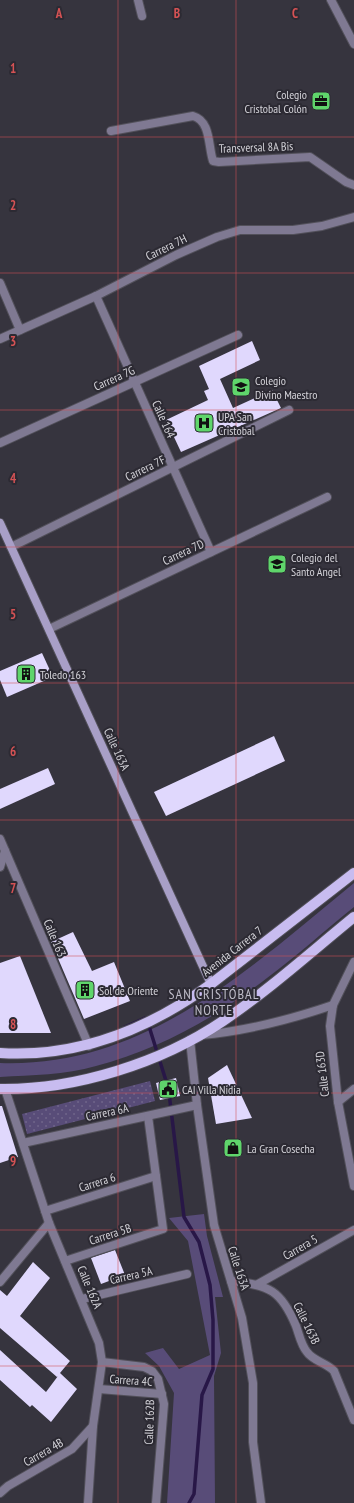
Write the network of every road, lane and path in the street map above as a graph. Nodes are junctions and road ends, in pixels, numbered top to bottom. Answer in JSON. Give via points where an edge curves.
{"nodes":[{"id":1,"x":138,"y":0,"type":"edge"},
{"id":2,"x":331,"y":0,"type":"edge"},
{"id":3,"x":142,"y":16,"type":"dead end"},
{"id":4,"x":354,"y":44,"type":"edge"},
{"id":5,"x":111,"y":131,"type":"dead end"},
{"id":6,"x":354,"y":185,"type":"edge"},
{"id":7,"x":354,"y":217,"type":"edge"},
{"id":8,"x":0,"y":283,"type":"edge"},
{"id":9,"x":96,"y":296,"type":"junction"},
{"id":10,"x":20,"y":330,"type":"junction"},
{"id":11,"x":238,"y":335,"type":"dead end"},
{"id":12,"x":0,"y":339,"type":"edge"},
{"id":13,"x":135,"y":382,"type":"junction"},
{"id":14,"x":289,"y":410,"type":"dead end"},
{"id":15,"x":0,"y":443,"type":"edge"},
{"id":16,"x":173,"y":467,"type":"junction"},
{"id":17,"x":327,"y":497,"type":"dead end"},
{"id":18,"x":0,"y":523,"type":"edge"},
{"id":19,"x":11,"y":548,"type":"junction"},
{"id":20,"x":211,"y":552,"type":"junction"},
{"id":21,"x":49,"y":630,"type":"junction"},
{"id":22,"x":0,"y":839,"type":"edge"},
{"id":23,"x":5,"y":851,"type":"junction"},
{"id":24,"x":0,"y":867,"type":"edge"},
{"id":25,"x":354,"y":873,"type":"edge"},
{"id":26,"x":354,"y":917,"type":"edge"},
{"id":27,"x":354,"y":962,"type":"edge"},
{"id":28,"x":211,"y":984,"type":"junction"},
{"id":29,"x":333,"y":1005,"type":"junction"},
{"id":30,"x":200,"y":1035,"type":"junction"},
{"id":31,"x":190,"y":1040,"type":"junction"},
{"id":32,"x":89,"y":1046,"type":"junction"},
{"id":33,"x":0,"y":1053,"type":"edge"},
{"id":34,"x":2,"y":1089,"type":"edge"},
{"id":35,"x":354,"y":1089,"type":"edge"},
{"id":36,"x":338,"y":1102,"type":"junction"},
{"id":37,"x":197,"y":1105,"type":"junction"},
{"id":38,"x":148,"y":1116,"type":"junction"},
{"id":39,"x":23,"y":1143,"type":"junction"},
{"id":40,"x":156,"y":1176,"type":"junction"},
{"id":41,"x":354,"y":1186,"type":"edge"},
{"id":42,"x":45,"y":1212,"type":"junction"},
{"id":43,"x":49,"y":1224,"type":"junction"},
{"id":44,"x":354,"y":1230,"type":"edge"},
{"id":45,"x":65,"y":1261,"type":"junction"},
{"id":46,"x":187,"y":1274,"type":"dead end"},
{"id":47,"x":231,"y":1281,"type":"junction"},
{"id":48,"x":0,"y":1282,"type":"edge"},
{"id":49,"x":258,"y":1284,"type":"junction"},
{"id":50,"x":82,"y":1299,"type":"junction"},
{"id":51,"x":102,"y":1362,"type":"junction"},
{"id":52,"x":99,"y":1389,"type":"junction"},
{"id":53,"x":162,"y":1394,"type":"junction"},
{"id":54,"x":354,"y":1420,"type":"edge"},
{"id":55,"x":93,"y":1426,"type":"junction"},
{"id":56,"x":0,"y":1493,"type":"edge"},
{"id":57,"x":88,"y":1503,"type":"edge"},
{"id":58,"x":156,"y":1503,"type":"edge"},
{"id":59,"x":261,"y":1503,"type":"edge"}],
"edges":[{"from":1,"to":3,"type":"street"},
{"from":2,"to":4,"type":"street"},
{"from":5,"to":6,"type":"street","name":"Transversal 8A Bis","via":[[193,116],[200,118],[205,125],[213,160],[219,162],[310,157]]},
{"from":7,"to":9,"type":"street","name":"Carrera 7H","via":[[322,226],[240,230],[217,237]]},
{"from":8,"to":10,"type":"street"},
{"from":9,"to":10,"type":"street","name":"Carrera 7H"},
{"from":9,"to":13,"type":"street","name":"Calle 164"},
{"from":10,"to":12,"type":"street","name":"Carrera 7H"},
{"from":11,"to":13,"type":"street","name":"Carrera 7G"},
{"from":13,"to":15,"type":"street","name":"Carrera 7G"},
{"from":13,"to":16,"type":"street","name":"Calle 164"},
{"from":14,"to":16,"type":"street","name":"Carrera 7F"},
{"from":16,"to":19,"type":"street","name":"Carrera 7F"},
{"from":16,"to":20,"type":"street","name":"Calle 164"},
{"from":17,"to":20,"type":"street","name":"Carrera 7D"},
{"from":18,"to":19,"type":"main road","name":"Calle 163A"},
{"from":19,"to":21,"type":"main road","name":"Calle 163A"},
{"from":20,"to":21,"type":"street","name":"Carrera 7D"},
{"from":21,"to":28,"type":"main road","name":"Calle 163A"},
{"from":22,"to":23,"type":"street","name":"Calle 163"},
{"from":23,"to":24,"type":"street"},
{"from":23,"to":32,"type":"street","name":"Calle 163"},
{"from":25,"to":28,"type":"main road","name":"Avenida Carrera 7"},
{"from":26,"to":30,"type":"main road","via":[[252,1001]]},
{"from":27,"to":29,"type":"street","name":"Calle 163D"},
{"from":28,"to":32,"type":"main road","name":"Avenida Carrera 7","via":[[194,997],[144,1024],[122,1035]]},
{"from":29,"to":30,"type":"street","via":[[269,1024],[226,1033]]},
{"from":29,"to":36,"type":"street","name":"Calle 163D","via":[[330,1026],[331,1048]]},
{"from":30,"to":31,"type":"main road"},
{"from":31,"to":34,"type":"main road","via":[[140,1063],[90,1079]]},
{"from":31,"to":37,"type":"street","name":"Calle 163A"},
{"from":32,"to":33,"type":"main road","name":"Avenida Carrera 7","via":[[43,1053]]},
{"from":34,"to":39,"type":"street","name":"Calle 162A"},
{"from":35,"to":36,"type":"street"},
{"from":36,"to":41,"type":"street","name":"Calle 163D"},
{"from":37,"to":38,"type":"street","name":"Carrera 6A"},
{"from":37,"to":47,"type":"street","name":"Calle 163A","via":[[214,1225]]},
{"from":38,"to":39,"type":"street","name":"Carrera 6A"},
{"from":38,"to":40,"type":"street"},
{"from":39,"to":42,"type":"street","name":"Calle 162A"},
{"from":40,"to":42,"type":"street","name":"Carrera 6"},
{"from":40,"to":45,"type":"street","name":"Carrera 5B","via":[[163,1229]]},
{"from":42,"to":43,"type":"street","name":"Calle 162A"},
{"from":43,"to":45,"type":"street","name":"Calle 162A"},
{"from":43,"to":48,"type":"street"},
{"from":44,"to":49,"type":"street","name":"Carrera 5"},
{"from":45,"to":50,"type":"street","name":"Calle 162A"},
{"from":46,"to":50,"type":"street","name":"Carrera 5A"},
{"from":47,"to":49,"type":"street","name":"Calle 163B"},
{"from":47,"to":59,"type":"street","name":"Calle 163A","via":[[242,1318],[253,1383],[253,1442]]},
{"from":49,"to":54,"type":"street","name":"Calle 163B","via":[[267,1287],[281,1298],[290,1312],[308,1354],[334,1371]]},
{"from":50,"to":51,"type":"street","name":"Calle 162A","via":[[99,1343]]},
{"from":51,"to":52,"type":"street","name":"Calle 162A"},
{"from":51,"to":53,"type":"street","name":"Calle 162B","via":[[144,1367],[152,1371],[158,1379]]},
{"from":52,"to":53,"type":"street","name":"Carrera 4C"},
{"from":52,"to":55,"type":"street","name":"Calle 162A"},
{"from":53,"to":58,"type":"street","name":"Calle 162B","via":[[164,1404]]},
{"from":55,"to":56,"type":"street","name":"Carrera 4B","via":[[72,1449]]},
{"from":55,"to":57,"type":"street","name":"Calle 162A"}]}
